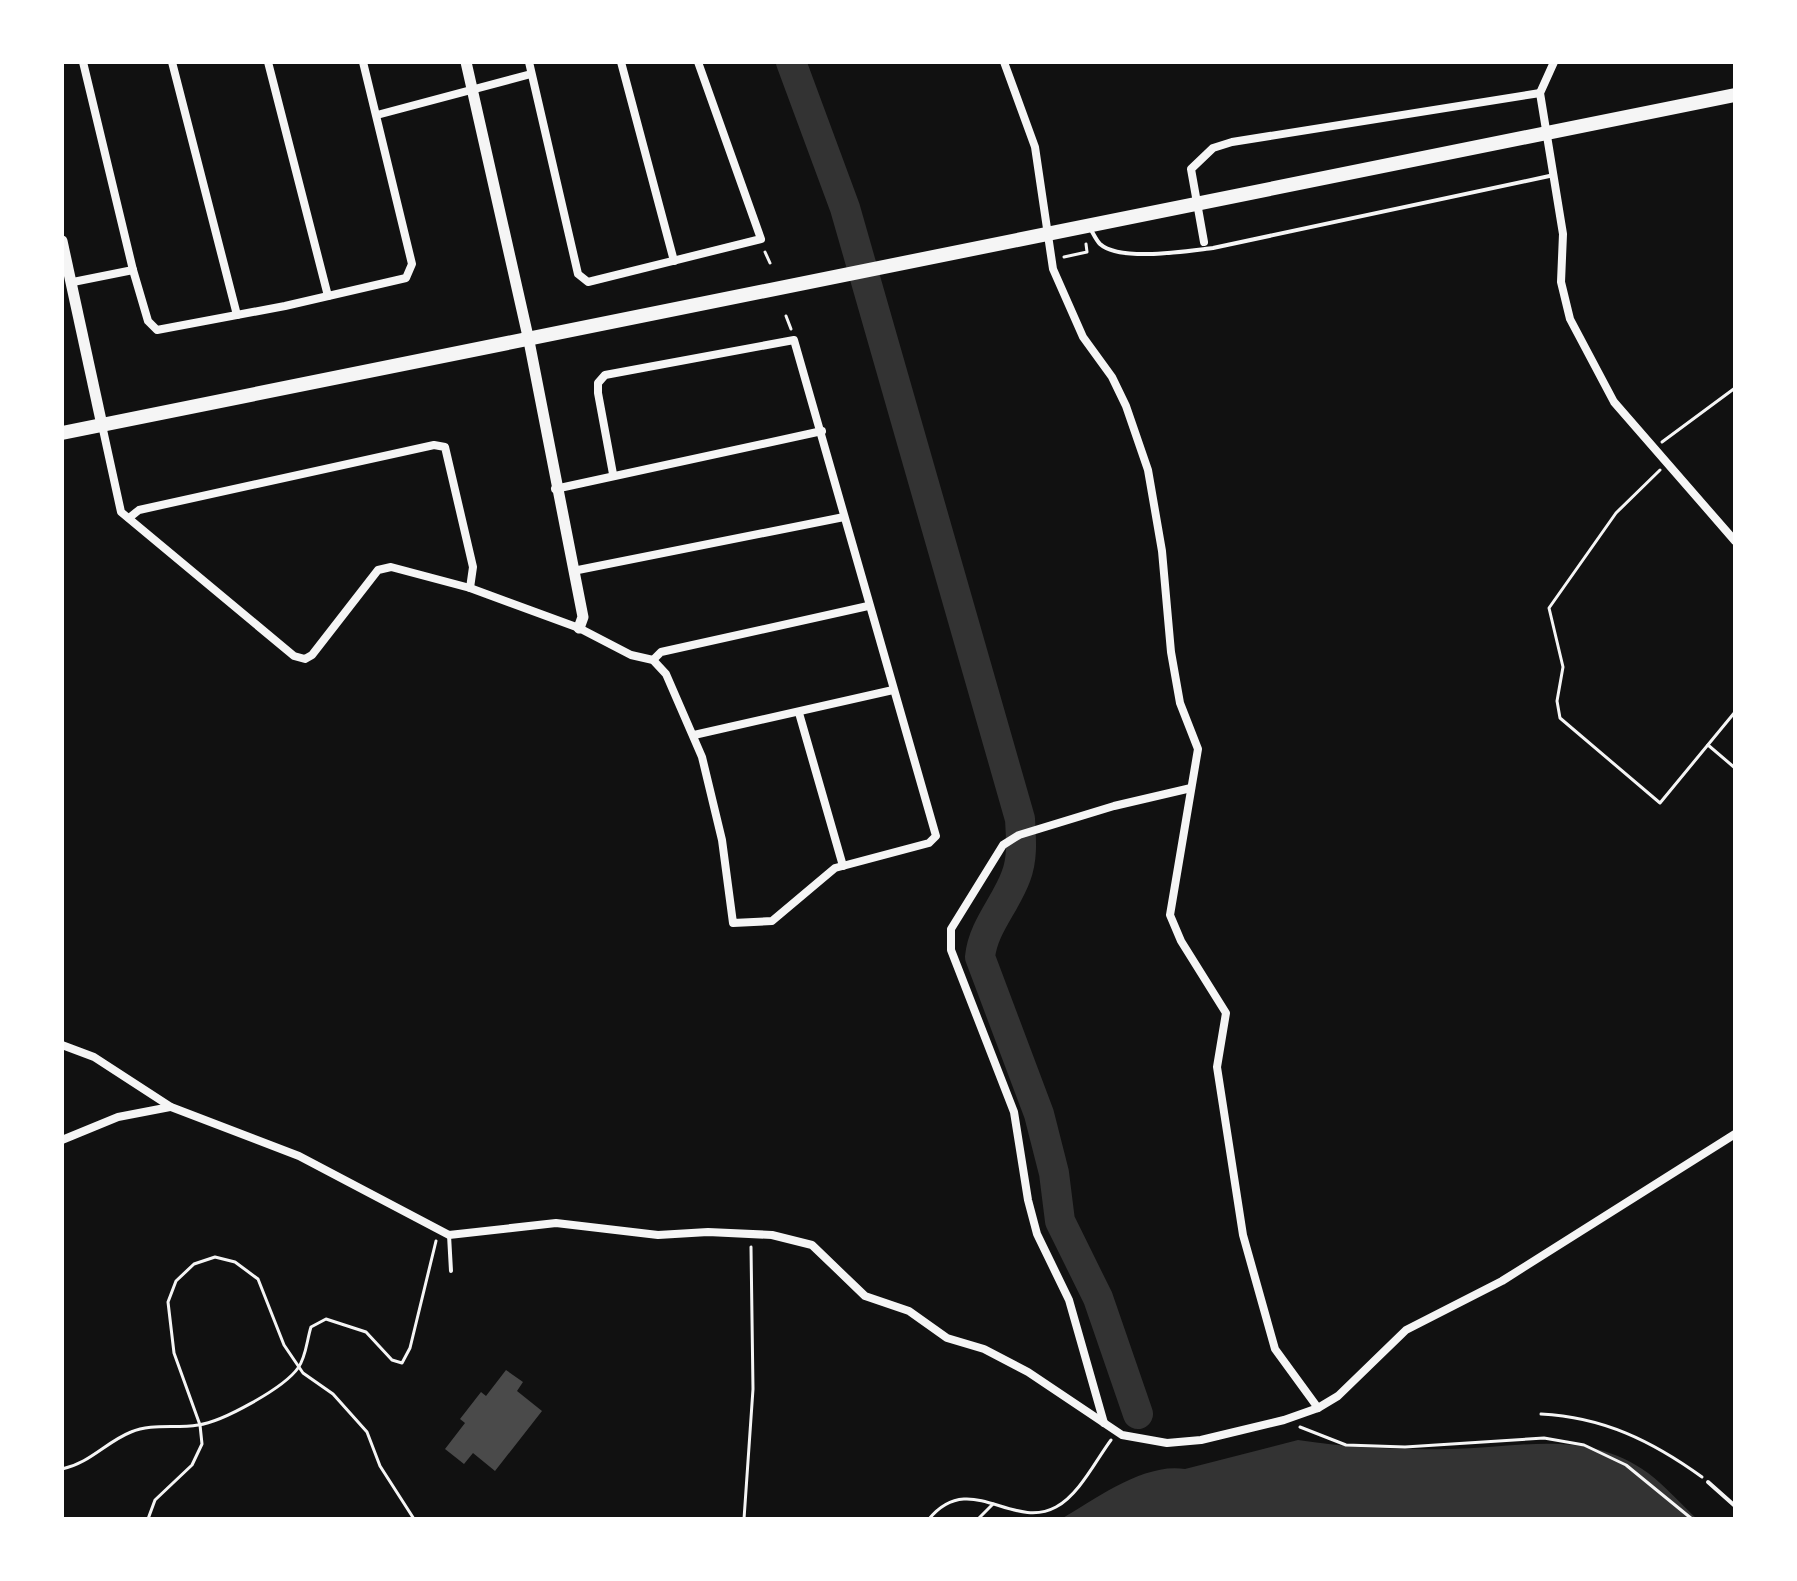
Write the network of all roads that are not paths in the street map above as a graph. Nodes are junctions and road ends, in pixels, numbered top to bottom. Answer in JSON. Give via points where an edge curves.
{"nodes":[{"id":1,"x":83,"y":62,"type":"edge"},
{"id":2,"x":172,"y":62,"type":"edge"},
{"id":3,"x":268,"y":62,"type":"edge"},
{"id":4,"x":363,"y":62,"type":"edge"},
{"id":5,"x":466,"y":62,"type":"edge"},
{"id":6,"x":529,"y":62,"type":"edge"},
{"id":7,"x":621,"y":62,"type":"edge"},
{"id":8,"x":698,"y":62,"type":"edge"},
{"id":9,"x":1004,"y":62,"type":"edge"},
{"id":10,"x":1554,"y":62,"type":"edge"},
{"id":11,"x":531,"y":74,"type":"junction"},
{"id":12,"x":474,"y":92,"type":"junction"},
{"id":13,"x":1735,"y":95,"type":"edge"},
{"id":14,"x":1540,"y":96,"type":"junction"},
{"id":15,"x":377,"y":115,"type":"junction"},
{"id":16,"x":1554,"y":171,"type":"junction"},
{"id":17,"x":1089,"y":226,"type":"junction"},
{"id":18,"x":62,"y":241,"type":"edge"},
{"id":19,"x":1204,"y":242,"type":"joint"},
{"id":20,"x":1213,"y":248,"type":"junction"},
{"id":21,"x":674,"y":261,"type":"junction"},
{"id":22,"x":133,"y":270,"type":"junction"},
{"id":23,"x":73,"y":282,"type":"junction"},
{"id":24,"x":328,"y":296,"type":"junction"},
{"id":25,"x":237,"y":315,"type":"junction"},
{"id":26,"x":529,"y":341,"type":"junction"},
{"id":27,"x":102,"y":425,"type":"junction"},
{"id":28,"x":822,"y":431,"type":"junction"},
{"id":29,"x":62,"y":433,"type":"edge"},
{"id":30,"x":613,"y":474,"type":"junction"},
{"id":31,"x":555,"y":489,"type":"junction"},
{"id":32,"x":844,"y":517,"type":"junction"},
{"id":33,"x":129,"y":518,"type":"junction"},
{"id":34,"x":1735,"y":541,"type":"edge"},
{"id":35,"x":573,"y":571,"type":"junction"},
{"id":36,"x":470,"y":588,"type":"junction"},
{"id":37,"x":868,"y":606,"type":"junction"},
{"id":38,"x":579,"y":628,"type":"junction"},
{"id":39,"x":653,"y":660,"type":"junction"},
{"id":40,"x":893,"y":690,"type":"junction"},
{"id":41,"x":799,"y":713,"type":"junction"},
{"id":42,"x":694,"y":735,"type":"junction"},
{"id":43,"x":1191,"y":788,"type":"junction"},
{"id":44,"x":843,"y":866,"type":"junction"},
{"id":45,"x":62,"y":1045,"type":"edge"},
{"id":46,"x":171,"y":1107,"type":"junction"},
{"id":47,"x":1735,"y":1134,"type":"edge"},
{"id":48,"x":62,"y":1140,"type":"edge"},
{"id":49,"x":449,"y":1235,"type":"junction"},
{"id":50,"x":451,"y":1271,"type":"dead end"},
{"id":51,"x":1318,"y":1408,"type":"junction"},
{"id":52,"x":1104,"y":1423,"type":"junction"},
{"id":53,"x":1708,"y":1482,"type":"road end"},
{"id":54,"x":1735,"y":1506,"type":"edge"}],
"edges":[{"from":1,"to":22,"type":"street"},
{"from":2,"to":25,"type":"street"},
{"from":3,"to":24,"type":"street"},
{"from":4,"to":15,"type":"street"},
{"from":5,"to":12,"type":"street"},
{"from":6,"to":11,"type":"street"},
{"from":7,"to":21,"type":"street"},
{"from":8,"to":21,"type":"street","via":[[761,239]]},
{"from":9,"to":43,"type":"street","via":[[1035,147],[1052,260],[1068,308],[1126,406],[1148,470],[1180,703],[1198,749]]},
{"from":10,"to":14,"type":"street"},
{"from":11,"to":12,"type":"street"},
{"from":11,"to":21,"type":"street","via":[[578,274],[588,282]]},
{"from":12,"to":15,"type":"street"},
{"from":12,"to":26,"type":"street"},
{"from":13,"to":17,"type":"main road"},
{"from":14,"to":16,"type":"street"},
{"from":14,"to":19,"type":"street","via":[[1213,148],[1191,169]]},
{"from":15,"to":24,"type":"street","via":[[412,264],[406,278]]},
{"from":16,"to":20,"type":"lane"},
{"from":16,"to":34,"type":"street","via":[[1563,234],[1561,282],[1570,319],[1614,402]]},
{"from":17,"to":20,"type":"lane","via":[[1099,244],[1112,251],[1164,254]]},
{"from":17,"to":26,"type":"main road"},
{"from":18,"to":23,"type":"street"},
{"from":19,"to":20,"type":"lane"},
{"from":22,"to":23,"type":"street"},
{"from":22,"to":25,"type":"street","via":[[148,321],[157,330]]},
{"from":23,"to":27,"type":"street"},
{"from":24,"to":25,"type":"street"},
{"from":26,"to":27,"type":"main road"},
{"from":26,"to":31,"type":"street"},
{"from":27,"to":29,"type":"main road"},
{"from":27,"to":33,"type":"street","via":[[116,503]]},
{"from":28,"to":30,"type":"street"},
{"from":28,"to":30,"type":"street","via":[[794,340],[614,371],[598,383]]},
{"from":28,"to":32,"type":"street"},
{"from":30,"to":31,"type":"street"},
{"from":31,"to":35,"type":"street"},
{"from":32,"to":35,"type":"street"},
{"from":32,"to":37,"type":"street"},
{"from":33,"to":36,"type":"street","via":[[294,656],[305,659],[378,570],[402,569]]},
{"from":33,"to":36,"type":"street","via":[[139,510],[434,445],[445,447],[473,567]]},
{"from":35,"to":38,"type":"street","via":[[583,617]]},
{"from":36,"to":38,"type":"street"},
{"from":37,"to":39,"type":"street","via":[[661,652]]},
{"from":37,"to":40,"type":"street"},
{"from":38,"to":39,"type":"street","via":[[631,655]]},
{"from":39,"to":42,"type":"street","via":[[666,674]]},
{"from":40,"to":41,"type":"street"},
{"from":40,"to":44,"type":"street","via":[[936,836],[929,843]]},
{"from":41,"to":42,"type":"street"},
{"from":41,"to":44,"type":"street"},
{"from":42,"to":44,"type":"street","via":[[722,840],[733,923],[772,921]]},
{"from":43,"to":51,"type":"street","via":[[1170,915],[1226,1013],[1217,1067],[1243,1235],[1275,1349]]},
{"from":43,"to":52,"type":"street","via":[[1019,835],[1003,845],[951,929],[951,950],[1014,1112],[1037,1234],[1069,1300]]},
{"from":45,"to":46,"type":"street","via":[[94,1057]]},
{"from":46,"to":48,"type":"street","via":[[118,1117]]},
{"from":46,"to":49,"type":"street","via":[[314,1163]]},
{"from":47,"to":51,"type":"street","via":[[1528,1266],[1406,1330],[1338,1396]]},
{"from":49,"to":50,"type":"lane"},
{"from":49,"to":52,"type":"street","via":[[556,1223],[658,1235],[772,1235],[812,1245],[865,1296],[909,1311],[947,1338],[984,1349],[1028,1372]]},
{"from":51,"to":52,"type":"street","via":[[1201,1440],[1167,1443]]},
{"from":53,"to":54,"type":"lane"}]}
